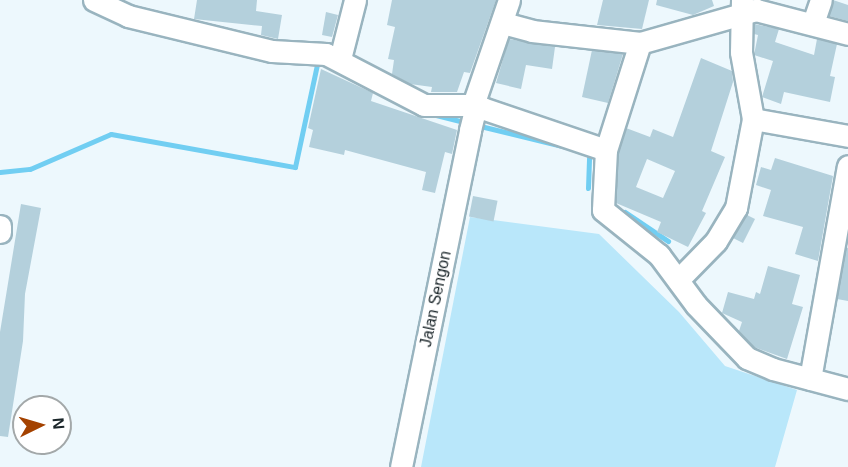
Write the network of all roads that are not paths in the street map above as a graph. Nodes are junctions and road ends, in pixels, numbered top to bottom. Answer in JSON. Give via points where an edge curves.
{"nodes":[{"id":1,"x":94,"y":0,"type":"edge"},
{"id":2,"x":509,"y":0,"type":"edge"},
{"id":3,"x":821,"y":0,"type":"edge"},
{"id":4,"x":350,"y":1,"type":"edge"},
{"id":5,"x":741,"y":6,"type":"edge"},
{"id":6,"x":503,"y":23,"type":"junction"},
{"id":7,"x":813,"y":23,"type":"junction"},
{"id":8,"x":848,"y":34,"type":"edge"},
{"id":9,"x":640,"y":43,"type":"junction"},
{"id":10,"x":340,"y":59,"type":"junction"},
{"id":11,"x":475,"y":114,"type":"junction"},
{"id":12,"x":753,"y":119,"type":"junction"},
{"id":13,"x":848,"y":136,"type":"edge"},
{"id":14,"x":606,"y":150,"type":"junction"},
{"id":15,"x":848,"y":166,"type":"edge"},
{"id":16,"x":0,"y":226,"type":"edge"},
{"id":17,"x":0,"y":232,"type":"edge"},
{"id":18,"x":678,"y":280,"type":"junction"},
{"id":19,"x":810,"y":379,"type":"junction"},
{"id":20,"x":848,"y":389,"type":"edge"},
{"id":21,"x":401,"y":467,"type":"edge"}],
"edges":[{"from":1,"to":10,"type":"street","via":[[128,16],[272,51],[318,52]]},
{"from":2,"to":6,"type":"street","name":"Jalan Sengon"},
{"from":3,"to":7,"type":"street"},
{"from":4,"to":10,"type":"street"},
{"from":5,"to":7,"type":"street"},
{"from":5,"to":9,"type":"street"},
{"from":5,"to":12,"type":"street","via":[[741,52]]},
{"from":6,"to":9,"type":"street","via":[[532,31]]},
{"from":6,"to":11,"type":"street","name":"Jalan Sengon"},
{"from":7,"to":8,"type":"street"},
{"from":9,"to":14,"type":"street"},
{"from":10,"to":11,"type":"street","via":[[400,96],[423,105]]},
{"from":11,"to":14,"type":"street"},
{"from":11,"to":21,"type":"street","name":"Jalan Sengon"},
{"from":12,"to":13,"type":"street"},
{"from":12,"to":18,"type":"street","via":[[736,208],[716,241]]},
{"from":14,"to":18,"type":"street","via":[[603,210],[659,255]]},
{"from":15,"to":19,"type":"street"},
{"from":16,"to":17,"type":"street"},
{"from":18,"to":19,"type":"street","via":[[747,358]]},
{"from":19,"to":20,"type":"street"}]}
